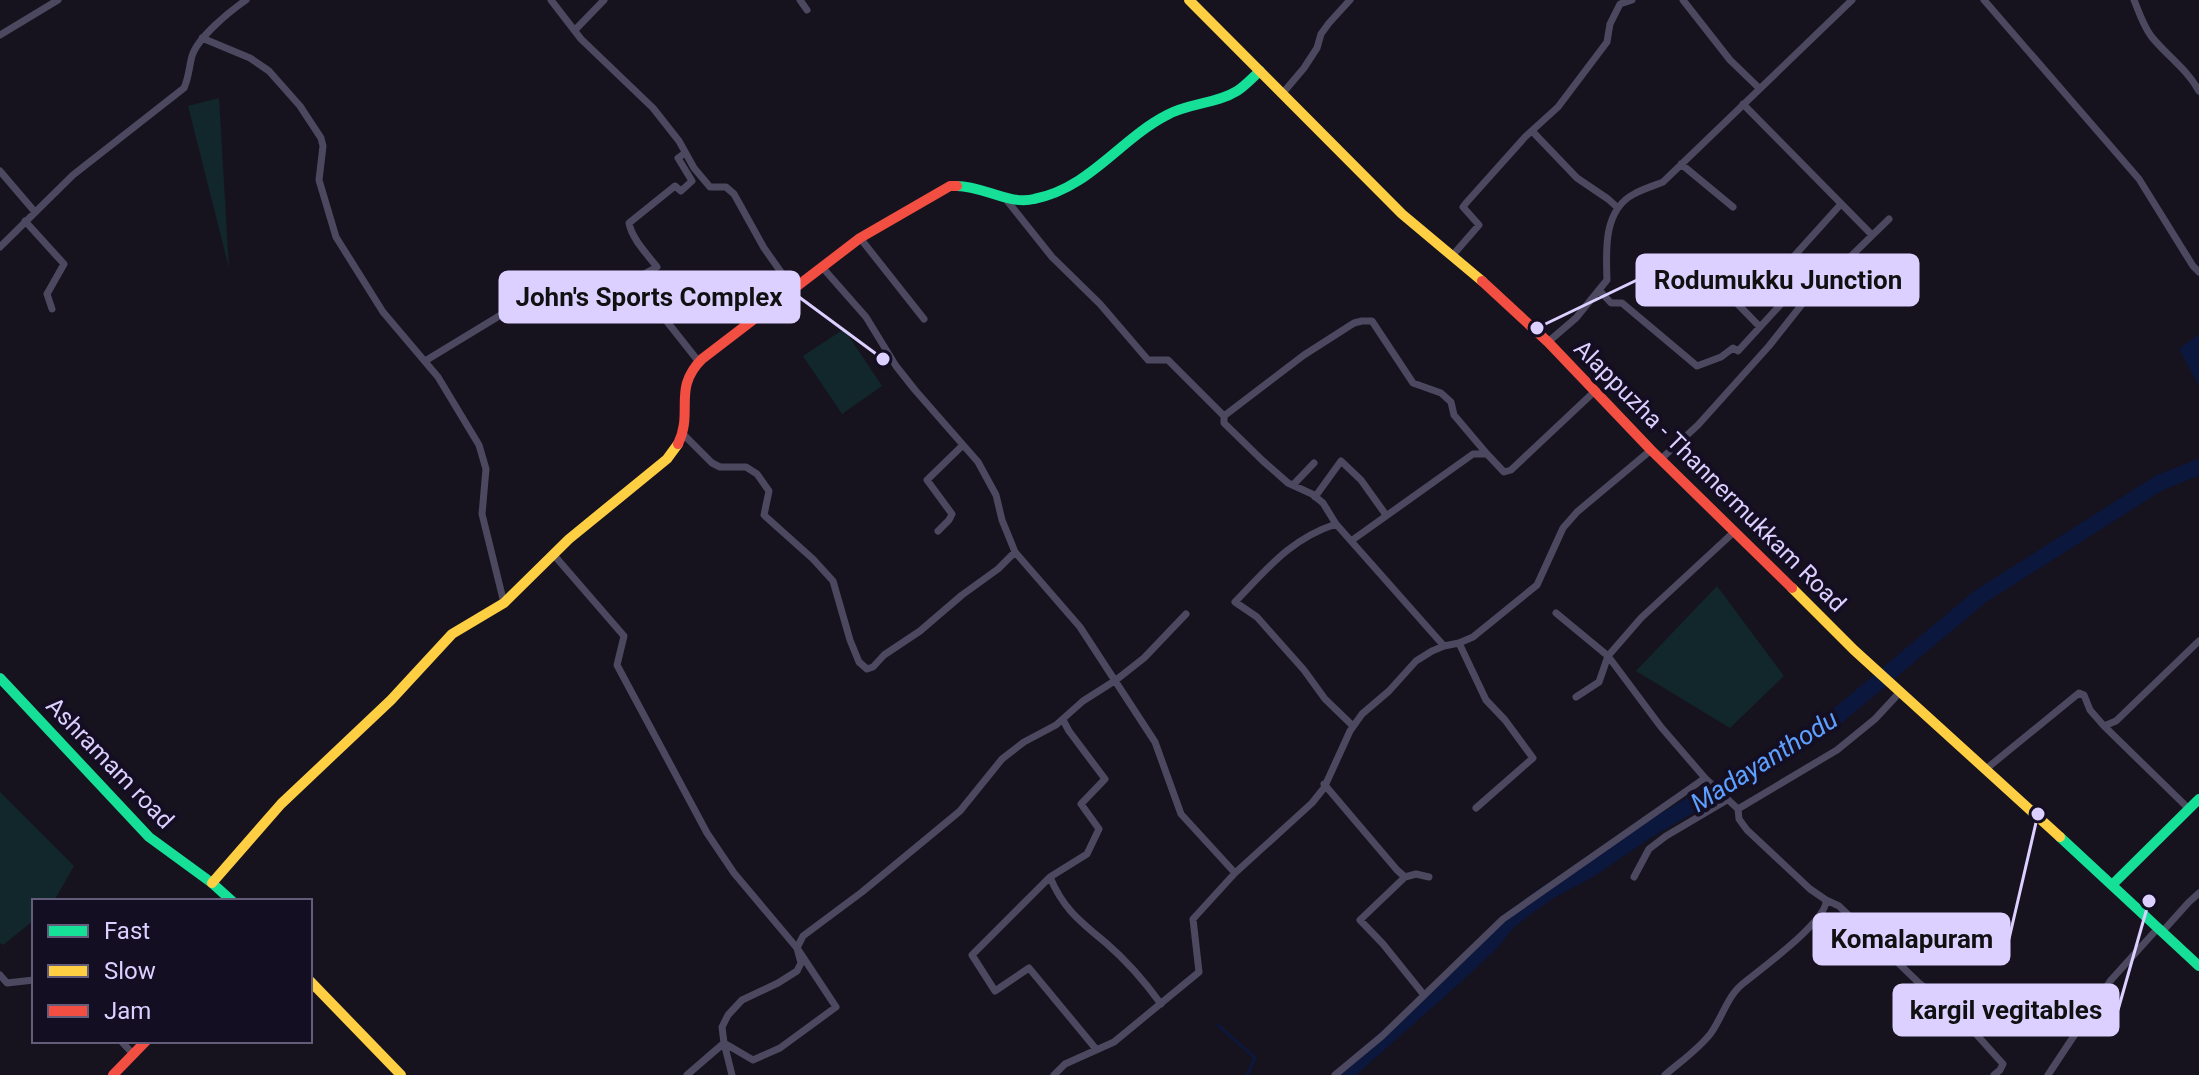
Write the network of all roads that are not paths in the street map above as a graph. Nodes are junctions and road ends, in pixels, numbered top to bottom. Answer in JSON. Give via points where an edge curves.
{"nodes":[{"id":1,"x":58,"y":0,"type":"edge"},
{"id":2,"x":246,"y":0,"type":"edge"},
{"id":3,"x":551,"y":0,"type":"edge"},
{"id":4,"x":604,"y":0,"type":"edge"},
{"id":5,"x":800,"y":0,"type":"edge"},
{"id":6,"x":1189,"y":0,"type":"edge"},
{"id":7,"x":1350,"y":0,"type":"edge"},
{"id":8,"x":1632,"y":0,"type":"edge"},
{"id":9,"x":1683,"y":0,"type":"edge"},
{"id":10,"x":1852,"y":0,"type":"edge"},
{"id":11,"x":1984,"y":0,"type":"edge"},
{"id":12,"x":2134,"y":0,"type":"edge"},
{"id":13,"x":236,"y":3,"type":"edge"},
{"id":14,"x":807,"y":10,"type":"dead end"},
{"id":15,"x":575,"y":30,"type":"junction"},
{"id":16,"x":0,"y":35,"type":"edge"},
{"id":17,"x":202,"y":38,"type":"junction"},
{"id":18,"x":2199,"y":70,"type":"edge"},
{"id":19,"x":1260,"y":71,"type":"junction"},
{"id":20,"x":2191,"y":76,"type":"junction"},
{"id":21,"x":1759,"y":88,"type":"junction"},
{"id":22,"x":2199,"y":91,"type":"edge"},
{"id":23,"x":1282,"y":94,"type":"junction"},
{"id":24,"x":1743,"y":104,"type":"junction"},
{"id":25,"x":1532,"y":131,"type":"junction"},
{"id":26,"x":685,"y":153,"type":"junction"},
{"id":27,"x":1681,"y":164,"type":"junction"},
{"id":28,"x":0,"y":171,"type":"edge"},
{"id":29,"x":1005,"y":198,"type":"junction"},
{"id":30,"x":1841,"y":204,"type":"junction"},
{"id":31,"x":1733,"y":207,"type":"dead end"},
{"id":32,"x":1618,"y":208,"type":"junction"},
{"id":33,"x":35,"y":212,"type":"junction"},
{"id":34,"x":1889,"y":219,"type":"dead end"},
{"id":35,"x":25,"y":221,"type":"junction"},
{"id":36,"x":1872,"y":235,"type":"junction"},
{"id":37,"x":860,"y":238,"type":"junction"},
{"id":38,"x":0,"y":247,"type":"edge"},
{"id":39,"x":1452,"y":256,"type":"junction"},
{"id":40,"x":822,"y":267,"type":"junction"},
{"id":41,"x":2199,"y":272,"type":"edge"},
{"id":42,"x":634,"y":280,"type":"junction"},
{"id":43,"x":793,"y":289,"type":"junction"},
{"id":44,"x":1723,"y":289,"type":"dead end"},
{"id":45,"x":1599,"y":290,"type":"junction"},
{"id":46,"x":52,"y":309,"type":"dead end"},
{"id":47,"x":924,"y":319,"type":"dead end"},
{"id":48,"x":1760,"y":327,"type":"junction"},
{"id":49,"x":1548,"y":342,"type":"junction"},
{"id":50,"x":425,"y":361,"type":"junction"},
{"id":51,"x":699,"y":362,"type":"junction"},
{"id":52,"x":1595,"y":391,"type":"junction"},
{"id":53,"x":1224,"y":416,"type":"junction"},
{"id":54,"x":683,"y":434,"type":"junction"},
{"id":55,"x":963,"y":445,"type":"junction"},
{"id":56,"x":1651,"y":450,"type":"junction"},
{"id":57,"x":1487,"y":454,"type":"junction"},
{"id":58,"x":1661,"y":459,"type":"junction"},
{"id":59,"x":1314,"y":463,"type":"dead end"},
{"id":60,"x":1293,"y":485,"type":"junction"},
{"id":61,"x":1315,"y":497,"type":"junction"},
{"id":62,"x":1386,"y":515,"type":"junction"},
{"id":63,"x":1336,"y":524,"type":"junction"},
{"id":64,"x":938,"y":531,"type":"dead end"},
{"id":65,"x":1735,"y":531,"type":"junction"},
{"id":66,"x":1351,"y":541,"type":"junction"},
{"id":67,"x":1015,"y":552,"type":"junction"},
{"id":68,"x":553,"y":554,"type":"junction"},
{"id":69,"x":504,"y":603,"type":"junction"},
{"id":70,"x":1556,"y":613,"type":"dead end"},
{"id":71,"x":1186,"y":614,"type":"dead end"},
{"id":72,"x":2199,"y":641,"type":"edge"},
{"id":73,"x":1459,"y":643,"type":"junction"},
{"id":74,"x":1444,"y":646,"type":"junction"},
{"id":75,"x":1608,"y":656,"type":"junction"},
{"id":76,"x":0,"y":678,"type":"edge"},
{"id":77,"x":1116,"y":680,"type":"junction"},
{"id":78,"x":1899,"y":689,"type":"junction"},
{"id":79,"x":1576,"y":697,"type":"dead end"},
{"id":80,"x":1063,"y":720,"type":"junction"},
{"id":81,"x":1353,"y":726,"type":"junction"},
{"id":82,"x":2104,"y":726,"type":"junction"},
{"id":83,"x":1986,"y":769,"type":"junction"},
{"id":84,"x":1705,"y":778,"type":"junction"},
{"id":85,"x":1324,"y":784,"type":"junction"},
{"id":86,"x":1724,"y":797,"type":"junction"},
{"id":87,"x":2199,"y":799,"type":"edge"},
{"id":88,"x":1476,"y":808,"type":"dead end"},
{"id":89,"x":2188,"y":808,"type":"junction"},
{"id":90,"x":1738,"y":809,"type":"junction"},
{"id":91,"x":1235,"y":873,"type":"junction"},
{"id":92,"x":1050,"y":877,"type":"junction"},
{"id":93,"x":1405,"y":877,"type":"junction"},
{"id":94,"x":1429,"y":877,"type":"dead end"},
{"id":95,"x":1634,"y":877,"type":"dead end"},
{"id":96,"x":212,"y":883,"type":"junction"},
{"id":97,"x":2112,"y":885,"type":"junction"},
{"id":98,"x":2199,"y":893,"type":"edge"},
{"id":99,"x":230,"y":899,"type":"edge"},
{"id":100,"x":1826,"y":900,"type":"junction"},
{"id":101,"x":2160,"y":930,"type":"junction"},
{"id":102,"x":797,"y":948,"type":"junction"},
{"id":103,"x":2199,"y":966,"type":"edge"},
{"id":104,"x":0,"y":975,"type":"edge"},
{"id":105,"x":32,"y":980,"type":"edge"},
{"id":106,"x":312,"y":983,"type":"edge"},
{"id":107,"x":1424,"y":995,"type":"junction"},
{"id":108,"x":1161,"y":1004,"type":"junction"},
{"id":109,"x":123,"y":1043,"type":"edge"},
{"id":110,"x":144,"y":1043,"type":"edge"},
{"id":111,"x":724,"y":1043,"type":"junction"},
{"id":112,"x":1096,"y":1049,"type":"junction"},
{"id":113,"x":133,"y":1054,"type":"junction"},
{"id":114,"x":2000,"y":1073,"type":"edge"},
{"id":115,"x":113,"y":1075,"type":"edge"},
{"id":116,"x":401,"y":1075,"type":"edge"},
{"id":117,"x":687,"y":1075,"type":"edge"},
{"id":118,"x":732,"y":1075,"type":"edge"},
{"id":119,"x":1054,"y":1075,"type":"edge"},
{"id":120,"x":1335,"y":1075,"type":"edge"},
{"id":121,"x":1665,"y":1075,"type":"edge"},
{"id":122,"x":2048,"y":1075,"type":"edge"}],
"edges":[{"from":1,"to":16,"type":"street"},
{"from":2,"to":13,"type":"street"},
{"from":3,"to":15,"type":"street"},
{"from":4,"to":15,"type":"street"},
{"from":5,"to":14,"type":"street"},
{"from":6,"to":19,"type":"main road","name":"Alappuzha - Thannermukkam Road"},
{"from":7,"to":23,"type":"street"},
{"from":8,"to":25,"type":"street","via":[[1620,4],[1607,42],[1558,107]]},
{"from":9,"to":21,"type":"street"},
{"from":10,"to":21,"type":"street"},
{"from":11,"to":41,"type":"street","via":[[2139,179]]},
{"from":12,"to":20,"type":"street","via":[[2153,38]]},
{"from":13,"to":17,"type":"street"},
{"from":15,"to":26,"type":"street","via":[[653,108]]},
{"from":17,"to":33,"type":"street","via":[[184,88],[73,175]]},
{"from":17,"to":50,"type":"street","via":[[269,71],[300,106],[321,138],[319,180],[336,237],[383,312]]},
{"from":18,"to":20,"type":"street"},
{"from":19,"to":23,"type":"main road","name":"Alappuzha - Thannermukkam Road"},
{"from":19,"to":29,"type":"main road","via":[[1237,91],[1170,113],[1093,173],[1065,188],[1033,200]]},
{"from":20,"to":22,"type":"street"},
{"from":21,"to":24,"type":"street"},
{"from":23,"to":39,"type":"main road","name":"Alappuzha - Thannermukkam Road","via":[[1402,214]]},
{"from":24,"to":27,"type":"street"},
{"from":24,"to":30,"type":"street"},
{"from":25,"to":32,"type":"street","via":[[1577,178]]},
{"from":25,"to":39,"type":"street","via":[[1463,207],[1479,225]]},
{"from":26,"to":42,"type":"street","via":[[678,158],[692,181],[681,191],[675,186],[629,223],[657,267]]},
{"from":26,"to":43,"type":"street","via":[[710,187],[726,187],[734,194]]},
{"from":27,"to":31,"type":"street"},
{"from":27,"to":32,"type":"street","via":[[1663,182],[1631,195]]},
{"from":28,"to":33,"type":"street"},
{"from":29,"to":37,"type":"main road","via":[[969,186],[950,186]]},
{"from":29,"to":53,"type":"street","via":[[1148,360],[1168,360]]},
{"from":30,"to":36,"type":"street"},
{"from":30,"to":48,"type":"street","via":[[1786,265],[1792,292]]},
{"from":32,"to":45,"type":"street","via":[[1606,237],[1607,280]]},
{"from":33,"to":35,"type":"street"},
{"from":34,"to":36,"type":"street"},
{"from":35,"to":38,"type":"street"},
{"from":35,"to":46,"type":"street","via":[[64,264],[47,294]]},
{"from":36,"to":58,"type":"street"},
{"from":37,"to":40,"type":"main road"},
{"from":37,"to":47,"type":"street"},
{"from":39,"to":49,"type":"main road","name":"Alappuzha - Thannermukkam Road"},
{"from":40,"to":43,"type":"main road"},
{"from":40,"to":55,"type":"street"},
{"from":42,"to":50,"type":"street","via":[[562,318],[519,304]]},
{"from":42,"to":51,"type":"street"},
{"from":43,"to":51,"type":"main road"},
{"from":44,"to":48,"type":"street"},
{"from":45,"to":48,"type":"street","via":[[1697,366],[1733,348],[1738,351]]},
{"from":45,"to":49,"type":"street"},
{"from":49,"to":52,"type":"main road","name":"Alappuzha - Thannermukkam Road"},
{"from":50,"to":69,"type":"street","via":[[479,445],[486,469],[482,514]]},
{"from":51,"to":54,"type":"main road","via":[[684,389]]},
{"from":52,"to":56,"type":"main road","name":"Alappuzha - Thannermukkam Road"},
{"from":52,"to":57,"type":"street","via":[[1511,470],[1504,472]]},
{"from":53,"to":57,"type":"street","via":[[1304,355],[1354,323],[1372,321],[1413,383],[1451,402],[1454,415]]},
{"from":53,"to":60,"type":"street","via":[[1224,423]]},
{"from":54,"to":67,"type":"street","via":[[712,463],[746,467],[757,474],[769,491],[764,515],[833,581],[850,640],[867,669]]},
{"from":54,"to":68,"type":"main road","via":[[667,459]]},
{"from":55,"to":64,"type":"street","via":[[927,480],[952,514]]},
{"from":55,"to":67,"type":"street","via":[[996,495]]},
{"from":56,"to":58,"type":"main road","name":"Alappuzha - Thannermukkam Road"},
{"from":56,"to":73,"type":"street","via":[[1563,528],[1537,585]]},
{"from":57,"to":62,"type":"street","via":[[1473,454]]},
{"from":58,"to":65,"type":"main road","name":"Alappuzha - Thannermukkam Road"},
{"from":59,"to":60,"type":"street"},
{"from":60,"to":61,"type":"street"},
{"from":61,"to":62,"type":"street","via":[[1341,461]]},
{"from":61,"to":63,"type":"street"},
{"from":62,"to":66,"type":"street"},
{"from":63,"to":66,"type":"street"},
{"from":63,"to":81,"type":"street","via":[[1313,531],[1286,549],[1235,602],[1257,617]]},
{"from":65,"to":75,"type":"street"},
{"from":65,"to":78,"type":"main road","name":"Alappuzha - Thannermukkam Road"},
{"from":66,"to":74,"type":"street"},
{"from":67,"to":77,"type":"street","via":[[1080,627]]},
{"from":68,"to":69,"type":"main road"},
{"from":68,"to":102,"type":"street","via":[[624,636],[617,665],[707,833]]},
{"from":69,"to":96,"type":"main road","via":[[452,634],[281,804]]},
{"from":70,"to":75,"type":"street"},
{"from":71,"to":77,"type":"street"},
{"from":72,"to":82,"type":"street","via":[[2116,721]]},
{"from":73,"to":74,"type":"street"},
{"from":73,"to":88,"type":"street","via":[[1486,700],[1533,758]]},
{"from":74,"to":81,"type":"street","via":[[1416,661]]},
{"from":75,"to":79,"type":"street","via":[[1599,682]]},
{"from":75,"to":84,"type":"street"},
{"from":76,"to":96,"type":"main road","name":"Ashramam road","via":[[149,837]]},
{"from":77,"to":80,"type":"street"},
{"from":77,"to":91,"type":"street","via":[[1155,742],[1181,814]]},
{"from":78,"to":83,"type":"main road"},
{"from":78,"to":90,"type":"street","via":[[1875,719],[1837,750]]},
{"from":80,"to":92,"type":"street","via":[[1105,779],[1081,804],[1099,829],[1087,854]]},
{"from":80,"to":102,"type":"street","via":[[1002,759],[960,811],[803,936]]},
{"from":81,"to":85,"type":"street"},
{"from":82,"to":83,"type":"street","via":[[2079,693]]},
{"from":82,"to":89,"type":"street"},
{"from":83,"to":97,"type":"main road"},
{"from":84,"to":86,"type":"street"},
{"from":84,"to":107,"type":"street","via":[[1503,919]]},
{"from":85,"to":91,"type":"street","via":[[1312,803]]},
{"from":85,"to":93,"type":"street"},
{"from":86,"to":90,"type":"street"},
{"from":86,"to":95,"type":"street","via":[[1649,849]]},
{"from":87,"to":89,"type":"main road"},
{"from":89,"to":97,"type":"main road"},
{"from":90,"to":100,"type":"street","via":[[1747,830]]},
{"from":91,"to":108,"type":"street","via":[[1193,919],[1199,972]]},
{"from":92,"to":108,"type":"street","via":[[1067,909],[1137,973]]},
{"from":92,"to":112,"type":"street","via":[[972,955],[995,991],[1029,968]]},
{"from":93,"to":94,"type":"street"},
{"from":93,"to":107,"type":"street","via":[[1360,920]]},
{"from":96,"to":99,"type":"main road","name":"Ashramam road"},
{"from":97,"to":101,"type":"main road"},
{"from":98,"to":101,"type":"street"},
{"from":100,"to":114,"type":"street","via":[[1958,1014],[2003,1064]]},
{"from":100,"to":121,"type":"street","via":[[1823,913],[1742,984],[1708,1037]]},
{"from":101,"to":103,"type":"main road"},
{"from":101,"to":122,"type":"street","via":[[2111,980]]},
{"from":102,"to":111,"type":"street","via":[[797,971],[742,1000],[722,1027]]},
{"from":102,"to":111,"type":"street","via":[[836,1007],[780,1048],[753,1060]]},
{"from":104,"to":105,"type":"street","via":[[7,983]]},
{"from":106,"to":116,"type":"main road"},
{"from":107,"to":120,"type":"street"},
{"from":108,"to":112,"type":"street","via":[[1114,1042]]},
{"from":109,"to":113,"type":"street"},
{"from":110,"to":113,"type":"main road"},
{"from":111,"to":117,"type":"street"},
{"from":111,"to":118,"type":"street"},
{"from":112,"to":119,"type":"street"},
{"from":113,"to":115,"type":"main road"}]}
